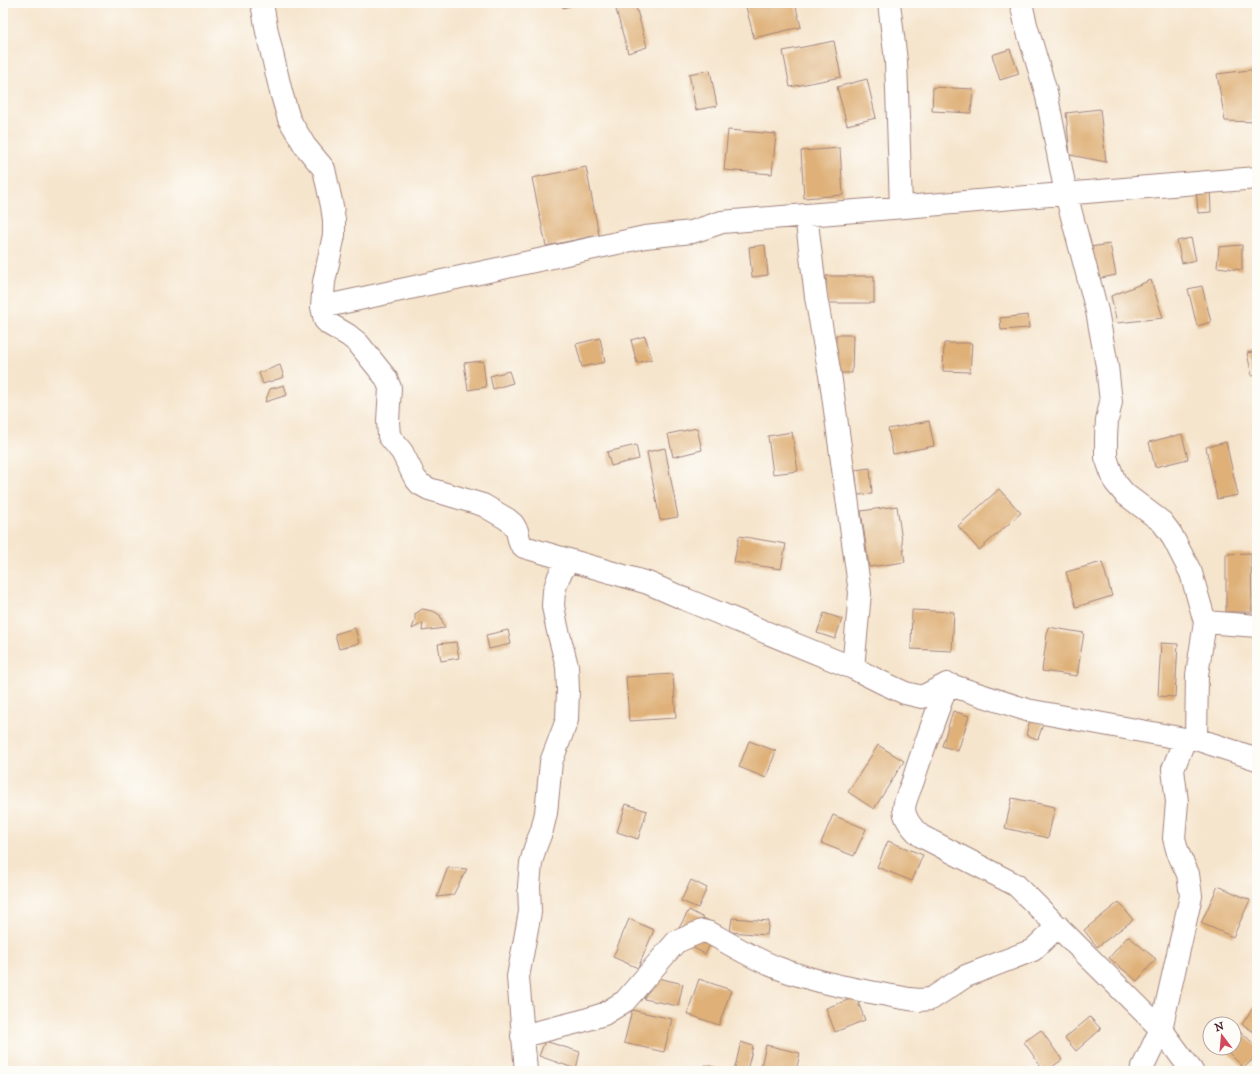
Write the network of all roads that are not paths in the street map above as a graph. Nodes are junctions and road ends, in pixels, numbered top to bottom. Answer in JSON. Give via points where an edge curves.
{"nodes":[{"id":1,"x":262,"y":3,"type":"edge"},
{"id":2,"x":889,"y":3,"type":"edge"},
{"id":3,"x":1021,"y":3,"type":"edge"},
{"id":4,"x":1257,"y":178,"type":"edge"},
{"id":5,"x":1066,"y":194,"type":"junction"},
{"id":6,"x":901,"y":207,"type":"junction"},
{"id":7,"x":806,"y":215,"type":"junction"},
{"id":8,"x":322,"y":307,"type":"junction"},
{"id":9,"x":569,"y":560,"type":"junction"},
{"id":10,"x":1205,"y":622,"type":"junction"},
{"id":11,"x":1257,"y":626,"type":"edge"},
{"id":12,"x":853,"y":668,"type":"junction"},
{"id":13,"x":947,"y":684,"type":"junction"},
{"id":14,"x":1190,"y":739,"type":"junction"},
{"id":15,"x":1257,"y":758,"type":"edge"},
{"id":16,"x":1058,"y":926,"type":"junction"},
{"id":17,"x":1161,"y":1029,"type":"junction"},
{"id":18,"x":522,"y":1036,"type":"junction"},
{"id":19,"x":526,"y":1071,"type":"edge"},
{"id":20,"x":1141,"y":1071,"type":"edge"},
{"id":21,"x":1192,"y":1071,"type":"edge"}],
"edges":[{"from":1,"to":8,"type":"street","via":[[289,119],[305,146],[324,169],[332,206],[334,235],[324,282]]},
{"from":2,"to":6,"type":"street","via":[[896,61]]},
{"from":3,"to":5,"type":"street","via":[[1046,92]]},
{"from":4,"to":5,"type":"street"},
{"from":5,"to":6,"type":"street"},
{"from":5,"to":10,"type":"street","via":[[1097,311],[1107,366],[1111,402],[1107,420],[1106,457],[1115,482],[1125,494],[1162,522],[1171,534],[1191,573]]},
{"from":6,"to":7,"type":"street"},
{"from":7,"to":8,"type":"street","via":[[722,222],[692,232],[645,237]]},
{"from":7,"to":12,"type":"street","via":[[860,593]]},
{"from":8,"to":9,"type":"street","via":[[325,320],[358,343],[386,378],[390,388],[389,436],[402,452],[420,484],[483,505],[513,524],[524,547]]},
{"from":9,"to":12,"type":"street","via":[[648,583]]},
{"from":9,"to":18,"type":"street","via":[[559,576],[553,606],[567,666],[567,720],[551,762],[546,813],[530,875],[530,912],[518,977]]},
{"from":10,"to":11,"type":"street"},
{"from":10,"to":14,"type":"street"},
{"from":12,"to":13,"type":"street","via":[[881,682],[922,697]]},
{"from":13,"to":14,"type":"street","via":[[1027,710]]},
{"from":13,"to":16,"type":"street","via":[[915,772],[904,807],[905,815],[921,836],[1016,885]]},
{"from":14,"to":15,"type":"street"},
{"from":14,"to":17,"type":"street","via":[[1173,769],[1177,802],[1174,838],[1188,874],[1191,896]]},
{"from":16,"to":17,"type":"street"},
{"from":16,"to":18,"type":"street","via":[[1033,950],[966,976],[931,999],[919,1000],[813,980],[778,968],[702,931],[676,942],[625,1001],[604,1014]]},
{"from":17,"to":20,"type":"street"},
{"from":17,"to":21,"type":"street"},
{"from":18,"to":19,"type":"street"}]}
